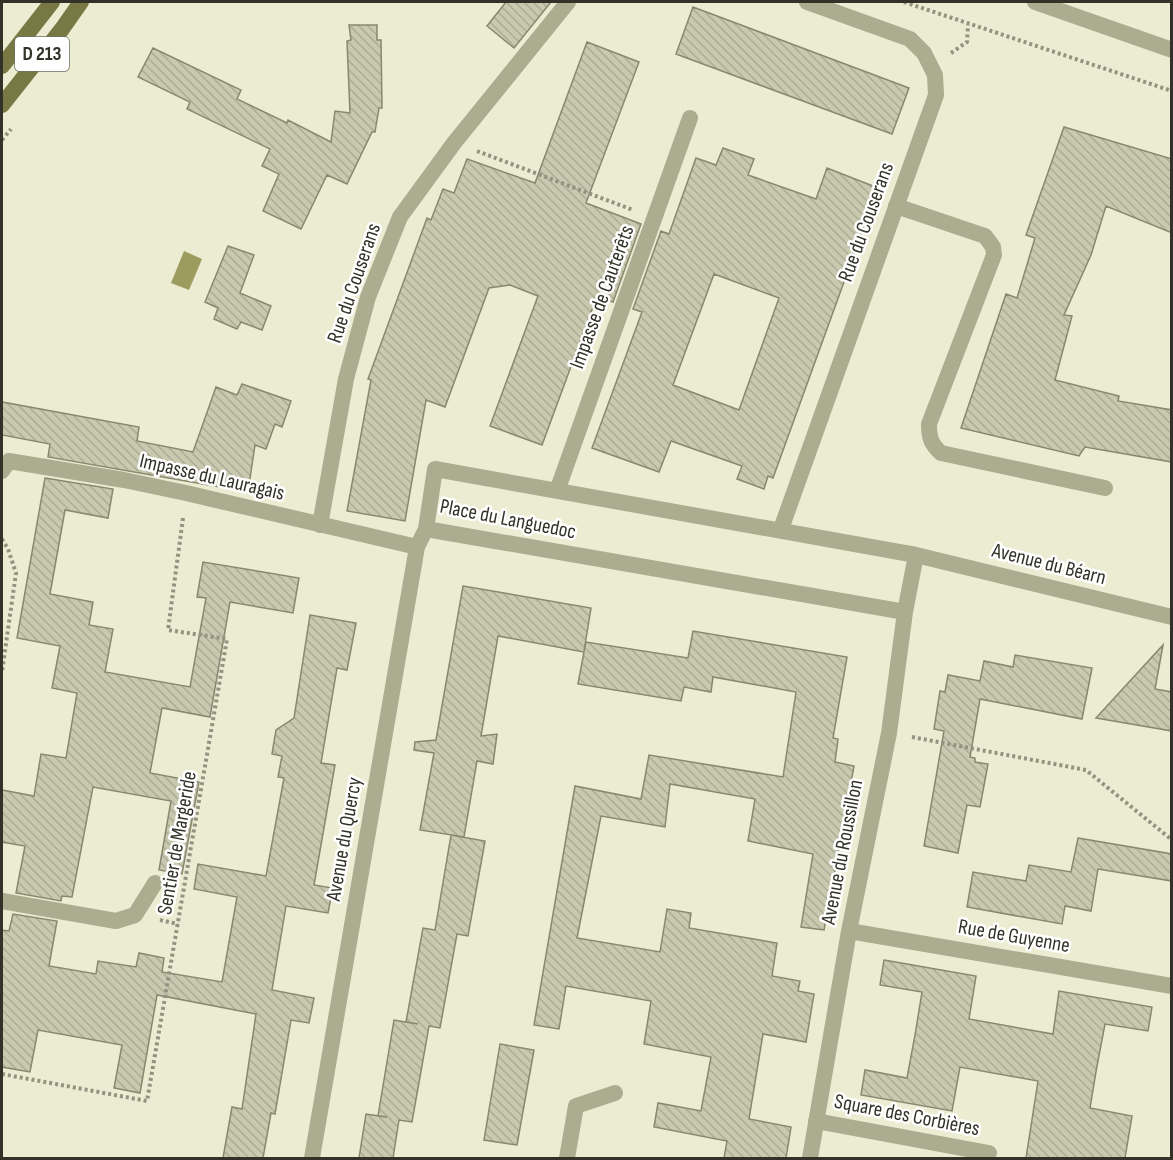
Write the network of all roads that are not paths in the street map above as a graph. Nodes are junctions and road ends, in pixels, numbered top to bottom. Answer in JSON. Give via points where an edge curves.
{"nodes":[{"id":1,"x":52,"y":2,"type":"edge"},
{"id":2,"x":81,"y":2,"type":"edge"},
{"id":3,"x":568,"y":2,"type":"edge"},
{"id":4,"x":807,"y":2,"type":"edge"},
{"id":5,"x":1035,"y":2,"type":"edge"},
{"id":6,"x":1172,"y":50,"type":"edge"},
{"id":7,"x":2,"y":66,"type":"edge"},
{"id":8,"x":2,"y":105,"type":"edge"},
{"id":9,"x":690,"y":117,"type":"dead end"},
{"id":10,"x":896,"y":206,"type":"junction"},
{"id":11,"x":2,"y":471,"type":"edge"},
{"id":12,"x":1105,"y":488,"type":"dead end"},
{"id":13,"x":557,"y":491,"type":"junction"},
{"id":14,"x":320,"y":525,"type":"junction"},
{"id":15,"x":426,"y":529,"type":"junction"},
{"id":16,"x":781,"y":529,"type":"junction"},
{"id":17,"x":417,"y":547,"type":"junction"},
{"id":18,"x":916,"y":555,"type":"junction"},
{"id":19,"x":905,"y":612,"type":"junction"},
{"id":20,"x":1172,"y":617,"type":"edge"},
{"id":21,"x":155,"y":883,"type":"dead end"},
{"id":22,"x":2,"y":901,"type":"edge"},
{"id":23,"x":849,"y":931,"type":"junction"},
{"id":24,"x":1172,"y":986,"type":"edge"},
{"id":25,"x":615,"y":1093,"type":"dead end"},
{"id":26,"x":816,"y":1121,"type":"junction"},
{"id":27,"x":989,"y":1153,"type":"dead end"},
{"id":28,"x":312,"y":1158,"type":"edge"},
{"id":29,"x":567,"y":1158,"type":"edge"},
{"id":30,"x":810,"y":1158,"type":"edge"}],
"edges":[{"from":1,"to":7,"type":"main road"},
{"from":2,"to":8,"type":"main road","number":"D 213"},
{"from":3,"to":14,"type":"street","name":"Rue du Couserans","via":[[454,143],[400,217],[368,297],[346,379]]},
{"from":4,"to":10,"type":"street","name":"Rue du Couserans","via":[[910,39],[924,53],[935,75],[936,95]]},
{"from":5,"to":6,"type":"street"},
{"from":9,"to":13,"type":"street","name":"Impasse de Cauterêts"},
{"from":10,"to":12,"type":"street","via":[[985,236],[993,247],[994,255],[929,424],[932,445],[941,453]]},
{"from":10,"to":16,"type":"street","name":"Rue du Couserans"},
{"from":11,"to":14,"type":"street","name":"Impasse du Lauragais","via":[[9,461],[124,480]]},
{"from":13,"to":15,"type":"street","name":"Place du Languedoc","via":[[435,469]]},
{"from":13,"to":16,"type":"street","name":"Place du Languedoc"},
{"from":14,"to":17,"type":"street","name":"Impasse du Lauragais"},
{"from":15,"to":17,"type":"street","name":"Avenue du Quercy"},
{"from":15,"to":19,"type":"street","name":"Place du Languedoc"},
{"from":16,"to":18,"type":"street","name":"Place du Languedoc"},
{"from":17,"to":28,"type":"street","name":"Avenue du Quercy"},
{"from":18,"to":19,"type":"street","name":"Avenue du Roussillon"},
{"from":18,"to":20,"type":"street","name":"Avenue du Béarn"},
{"from":19,"to":23,"type":"street","name":"Avenue du Roussillon","via":[[890,733]]},
{"from":21,"to":22,"type":"street","via":[[135,915],[116,921]]},
{"from":23,"to":24,"type":"street","name":"Rue de Guyenne"},
{"from":23,"to":26,"type":"street","name":"Avenue du Roussillon"},
{"from":25,"to":29,"type":"street","via":[[576,1106]]},
{"from":26,"to":27,"type":"street","name":"Square des Corbières"},
{"from":26,"to":30,"type":"street","name":"Avenue du Roussillon"}]}
